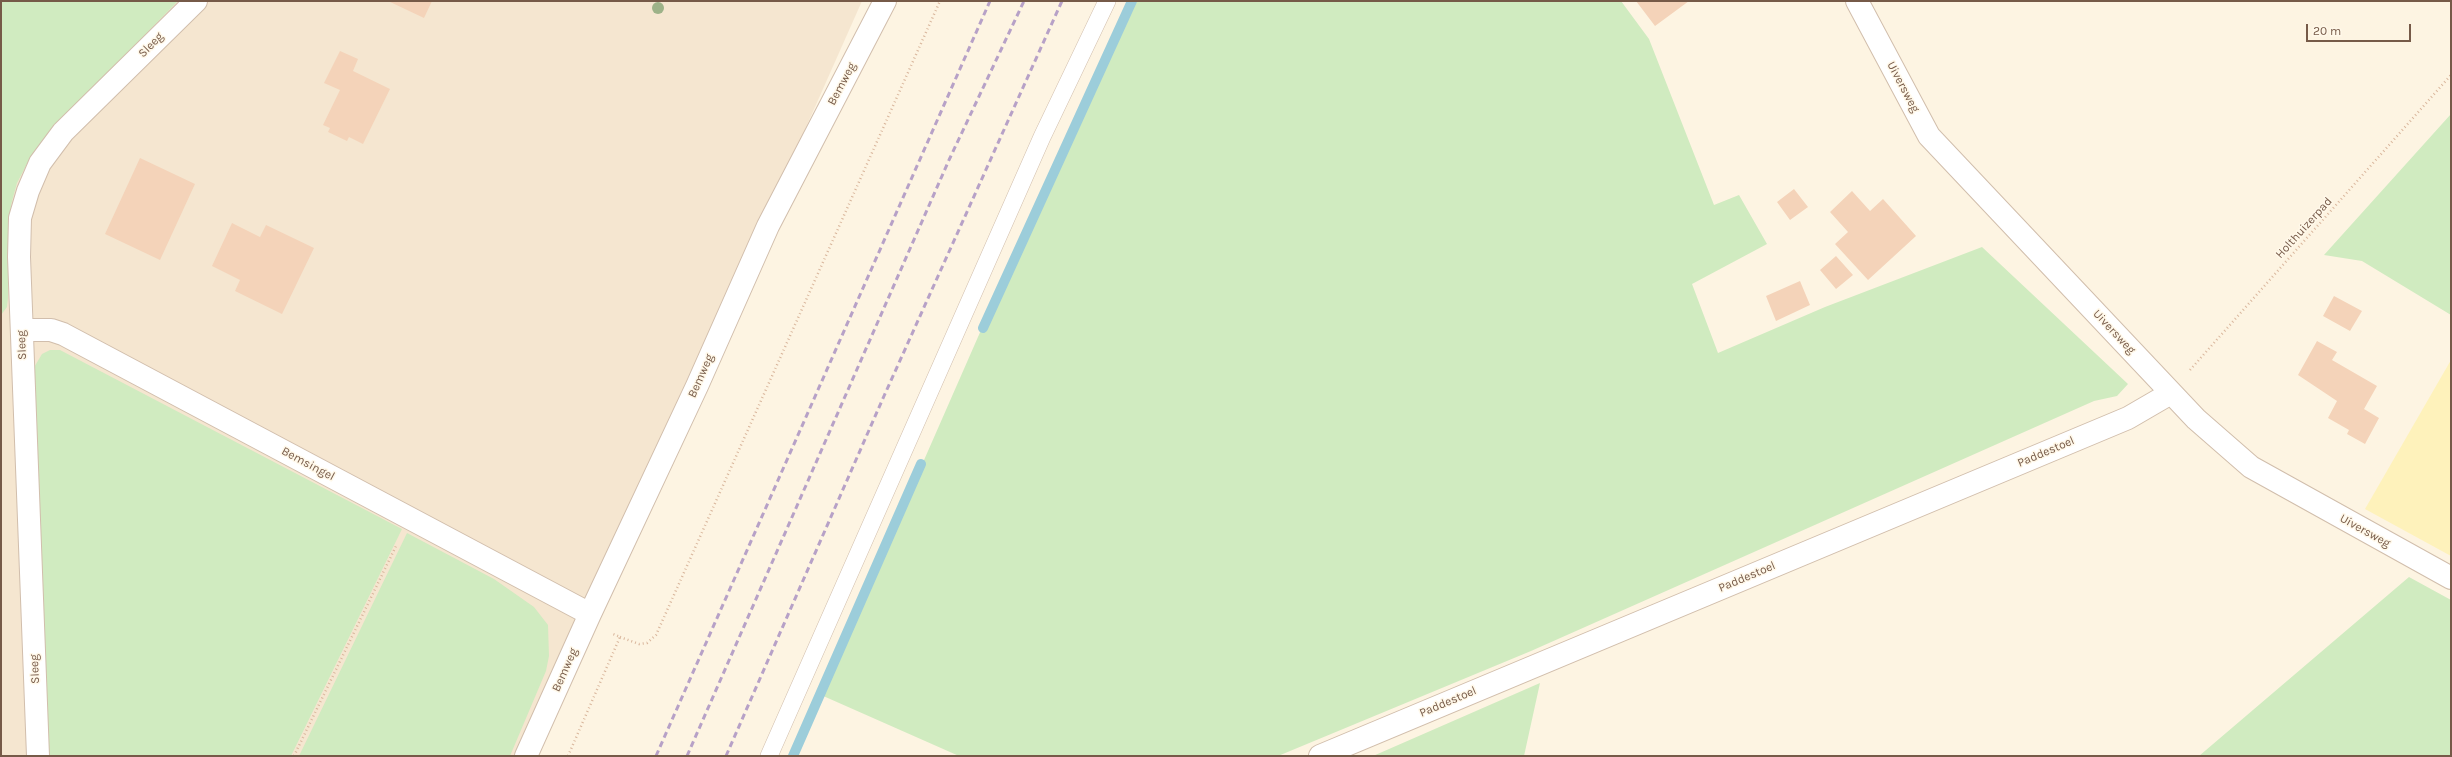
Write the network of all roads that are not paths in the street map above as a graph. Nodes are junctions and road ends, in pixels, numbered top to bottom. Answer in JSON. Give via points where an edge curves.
{"nodes":[{"id":1,"x":196,"y":1,"type":"edge"},
{"id":2,"x":885,"y":1,"type":"edge"},
{"id":3,"x":1107,"y":1,"type":"edge"},
{"id":4,"x":1857,"y":1,"type":"edge"},
{"id":5,"x":22,"y":330,"type":"junction"},
{"id":6,"x":2171,"y":393,"type":"junction"},
{"id":7,"x":2451,"y":578,"type":"edge"},
{"id":8,"x":588,"y":618,"type":"junction"},
{"id":9,"x":38,"y":756,"type":"edge"},
{"id":10,"x":526,"y":756,"type":"edge"},
{"id":11,"x":770,"y":756,"type":"edge"},
{"id":12,"x":1320,"y":756,"type":"edge"}],
"edges":[{"from":1,"to":5,"type":"street","name":"Sleeg","via":[[63,132],[40,163],[20,218]]},
{"from":2,"to":8,"type":"street","name":"Bemweg","via":[[768,226],[697,386]]},
{"from":3,"to":11,"type":"lane","via":[[1042,137]]},
{"from":4,"to":6,"type":"street","name":"Uiversweg","via":[[1929,136]]},
{"from":5,"to":8,"type":"street","name":"Bemsingel","via":[[51,330],[63,334],[410,518]]},
{"from":5,"to":9,"type":"street","name":"Sleeg"},
{"from":6,"to":7,"type":"street","name":"Uiversweg","via":[[2196,419],[2251,467]]},
{"from":6,"to":12,"type":"street","name":"Paddestoel","via":[[2128,418]]},
{"from":8,"to":10,"type":"street","name":"Bemweg"}]}
